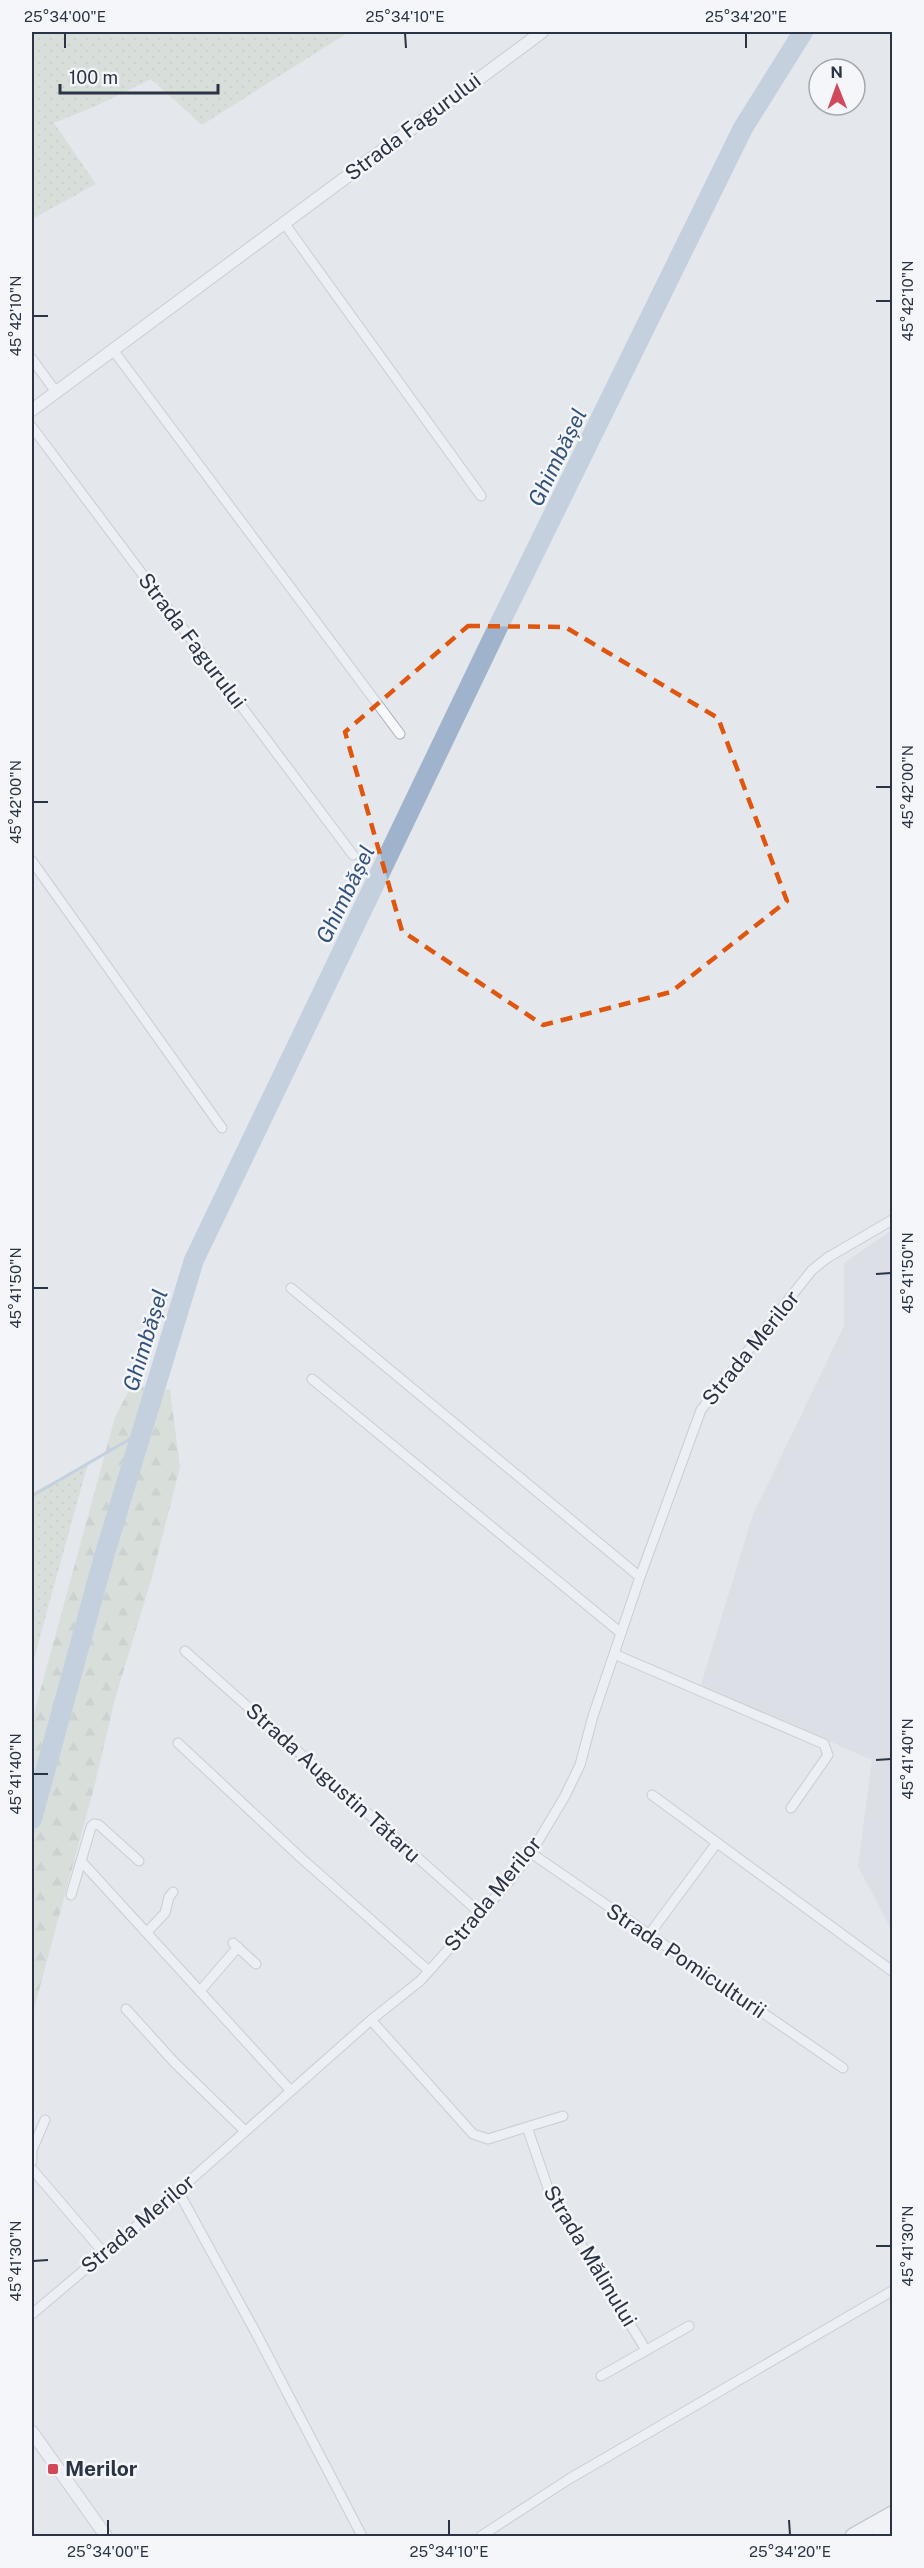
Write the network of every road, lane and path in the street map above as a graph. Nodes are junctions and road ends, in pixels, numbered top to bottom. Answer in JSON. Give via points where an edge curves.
{"nodes":[{"id":1,"x":542,"y":32,"type":"edge"},
{"id":2,"x":284,"y":223,"type":"junction"},
{"id":3,"x":112,"y":350,"type":"junction"},
{"id":4,"x":32,"y":359,"type":"edge"},
{"id":5,"x":56,"y":392,"type":"junction"},
{"id":6,"x":32,"y":410,"type":"edge"},
{"id":7,"x":32,"y":428,"type":"edge"},
{"id":8,"x":481,"y":496,"type":"dead end"},
{"id":9,"x":400,"y":734,"type":"dead end"},
{"id":10,"x":354,"y":855,"type":"dead end"},
{"id":11,"x":32,"y":861,"type":"edge"},
{"id":12,"x":222,"y":1128,"type":"dead end"},
{"id":13,"x":892,"y":1220,"type":"edge"},
{"id":14,"x":291,"y":1288,"type":"dead end"},
{"id":15,"x":312,"y":1379,"type":"dead end"},
{"id":16,"x":640,"y":1577,"type":"junction"},
{"id":17,"x":621,"y":1633,"type":"junction"},
{"id":18,"x":185,"y":1651,"type":"dead end"},
{"id":19,"x":614,"y":1654,"type":"junction"},
{"id":20,"x":178,"y":1743,"type":"dead end"},
{"id":21,"x":652,"y":1795,"type":"dead end"},
{"id":22,"x":791,"y":1809,"type":"dead end"},
{"id":23,"x":716,"y":1844,"type":"junction"},
{"id":24,"x":531,"y":1853,"type":"junction"},
{"id":25,"x":81,"y":1861,"type":"junction"},
{"id":26,"x":139,"y":1861,"type":"dead end"},
{"id":27,"x":173,"y":1892,"type":"dead end"},
{"id":28,"x":70,"y":1895,"type":"dead end"},
{"id":29,"x":480,"y":1914,"type":"junction"},
{"id":30,"x":147,"y":1932,"type":"junction"},
{"id":31,"x":648,"y":1936,"type":"junction"},
{"id":32,"x":256,"y":1964,"type":"dead end"},
{"id":33,"x":429,"y":1971,"type":"junction"},
{"id":34,"x":892,"y":1971,"type":"edge"},
{"id":35,"x":200,"y":1991,"type":"junction"},
{"id":36,"x":126,"y":2009,"type":"dead end"},
{"id":37,"x":371,"y":2020,"type":"junction"},
{"id":38,"x":843,"y":2068,"type":"dead end"},
{"id":39,"x":291,"y":2091,"type":"junction"},
{"id":40,"x":564,"y":2116,"type":"dead end"},
{"id":41,"x":45,"y":2120,"type":"dead end"},
{"id":42,"x":527,"y":2127,"type":"junction"},
{"id":43,"x":245,"y":2131,"type":"junction"},
{"id":44,"x":32,"y":2161,"type":"edge"},
{"id":45,"x":32,"y":2169,"type":"edge"},
{"id":46,"x":178,"y":2191,"type":"junction"},
{"id":47,"x":103,"y":2252,"type":"junction"},
{"id":48,"x":892,"y":2291,"type":"edge"},
{"id":49,"x":32,"y":2314,"type":"edge"},
{"id":50,"x":689,"y":2326,"type":"dead end"},
{"id":51,"x":646,"y":2350,"type":"junction"},
{"id":52,"x":601,"y":2376,"type":"dead end"},
{"id":53,"x":32,"y":2432,"type":"edge"},
{"id":54,"x":892,"y":2514,"type":"edge"},
{"id":55,"x":892,"y":2530,"type":"edge"},
{"id":56,"x":106,"y":2536,"type":"edge"},
{"id":57,"x":362,"y":2536,"type":"edge"},
{"id":58,"x":481,"y":2536,"type":"edge"},
{"id":59,"x":853,"y":2536,"type":"edge"},
{"id":60,"x":880,"y":2536,"type":"edge"}],
"edges":[{"from":1,"to":2,"type":"street","name":"Strada Fagurului"},
{"from":2,"to":3,"type":"street","name":"Strada Fagurului"},
{"from":2,"to":8,"type":"street"},
{"from":3,"to":5,"type":"street","name":"Strada Fagurului"},
{"from":3,"to":9,"type":"street"},
{"from":4,"to":5,"type":"street"},
{"from":5,"to":6,"type":"street","name":"Strada Fagurului"},
{"from":7,"to":10,"type":"street","name":"Strada Fagurului"},
{"from":11,"to":12,"type":"street"},
{"from":13,"to":16,"type":"street","name":"Strada Merilor","via":[[820,1263],[706,1402],[692,1430]]},
{"from":14,"to":16,"type":"street"},
{"from":15,"to":17,"type":"street"},
{"from":16,"to":17,"type":"street","name":"Strada Merilor"},
{"from":17,"to":19,"type":"street","name":"Strada Merilor"},
{"from":18,"to":29,"type":"street","name":"Strada Augustin Tătaru"},
{"from":19,"to":22,"type":"street","via":[[824,1744],[828,1755]]},
{"from":19,"to":24,"type":"street","name":"Strada Merilor","via":[[580,1766]]},
{"from":20,"to":33,"type":"street"},
{"from":21,"to":23,"type":"street"},
{"from":23,"to":31,"type":"street"},
{"from":23,"to":34,"type":"street"},
{"from":24,"to":29,"type":"street","name":"Strada Merilor"},
{"from":24,"to":31,"type":"street","name":"Strada Pomiculturii"},
{"from":25,"to":26,"type":"street","via":[[94,1824]]},
{"from":25,"to":28,"type":"street"},
{"from":25,"to":30,"type":"street"},
{"from":27,"to":30,"type":"street","via":[[165,1912]]},
{"from":29,"to":33,"type":"street","name":"Strada Merilor"},
{"from":30,"to":35,"type":"street"},
{"from":31,"to":38,"type":"street","name":"Strada Pomiculturii"},
{"from":32,"to":35,"type":"street","via":[[235,1945]]},
{"from":33,"to":37,"type":"street","name":"Strada Merilor"},
{"from":35,"to":39,"type":"street"},
{"from":36,"to":43,"type":"street"},
{"from":37,"to":39,"type":"street","name":"Strada Merilor"},
{"from":37,"to":42,"type":"street","via":[[473,2134],[489,2139]]},
{"from":39,"to":43,"type":"street","name":"Strada Merilor"},
{"from":40,"to":42,"type":"street"},
{"from":41,"to":44,"type":"street","via":[[32,2150]]},
{"from":42,"to":51,"type":"street","name":"Strada Mălinului","via":[[550,2194]]},
{"from":43,"to":46,"type":"street","name":"Strada Merilor"},
{"from":45,"to":47,"type":"street"},
{"from":46,"to":47,"type":"street","name":"Strada Merilor"},
{"from":46,"to":57,"type":"street"},
{"from":47,"to":49,"type":"street","name":"Strada Merilor"},
{"from":48,"to":58,"type":"street","via":[[569,2479]]},
{"from":50,"to":51,"type":"street","name":"Strada Mălinului"},
{"from":51,"to":52,"type":"street","name":"Strada Mălinului"},
{"from":53,"to":56,"type":"street"},
{"from":54,"to":59,"type":"highway"},
{"from":55,"to":60,"type":"highway"}]}
